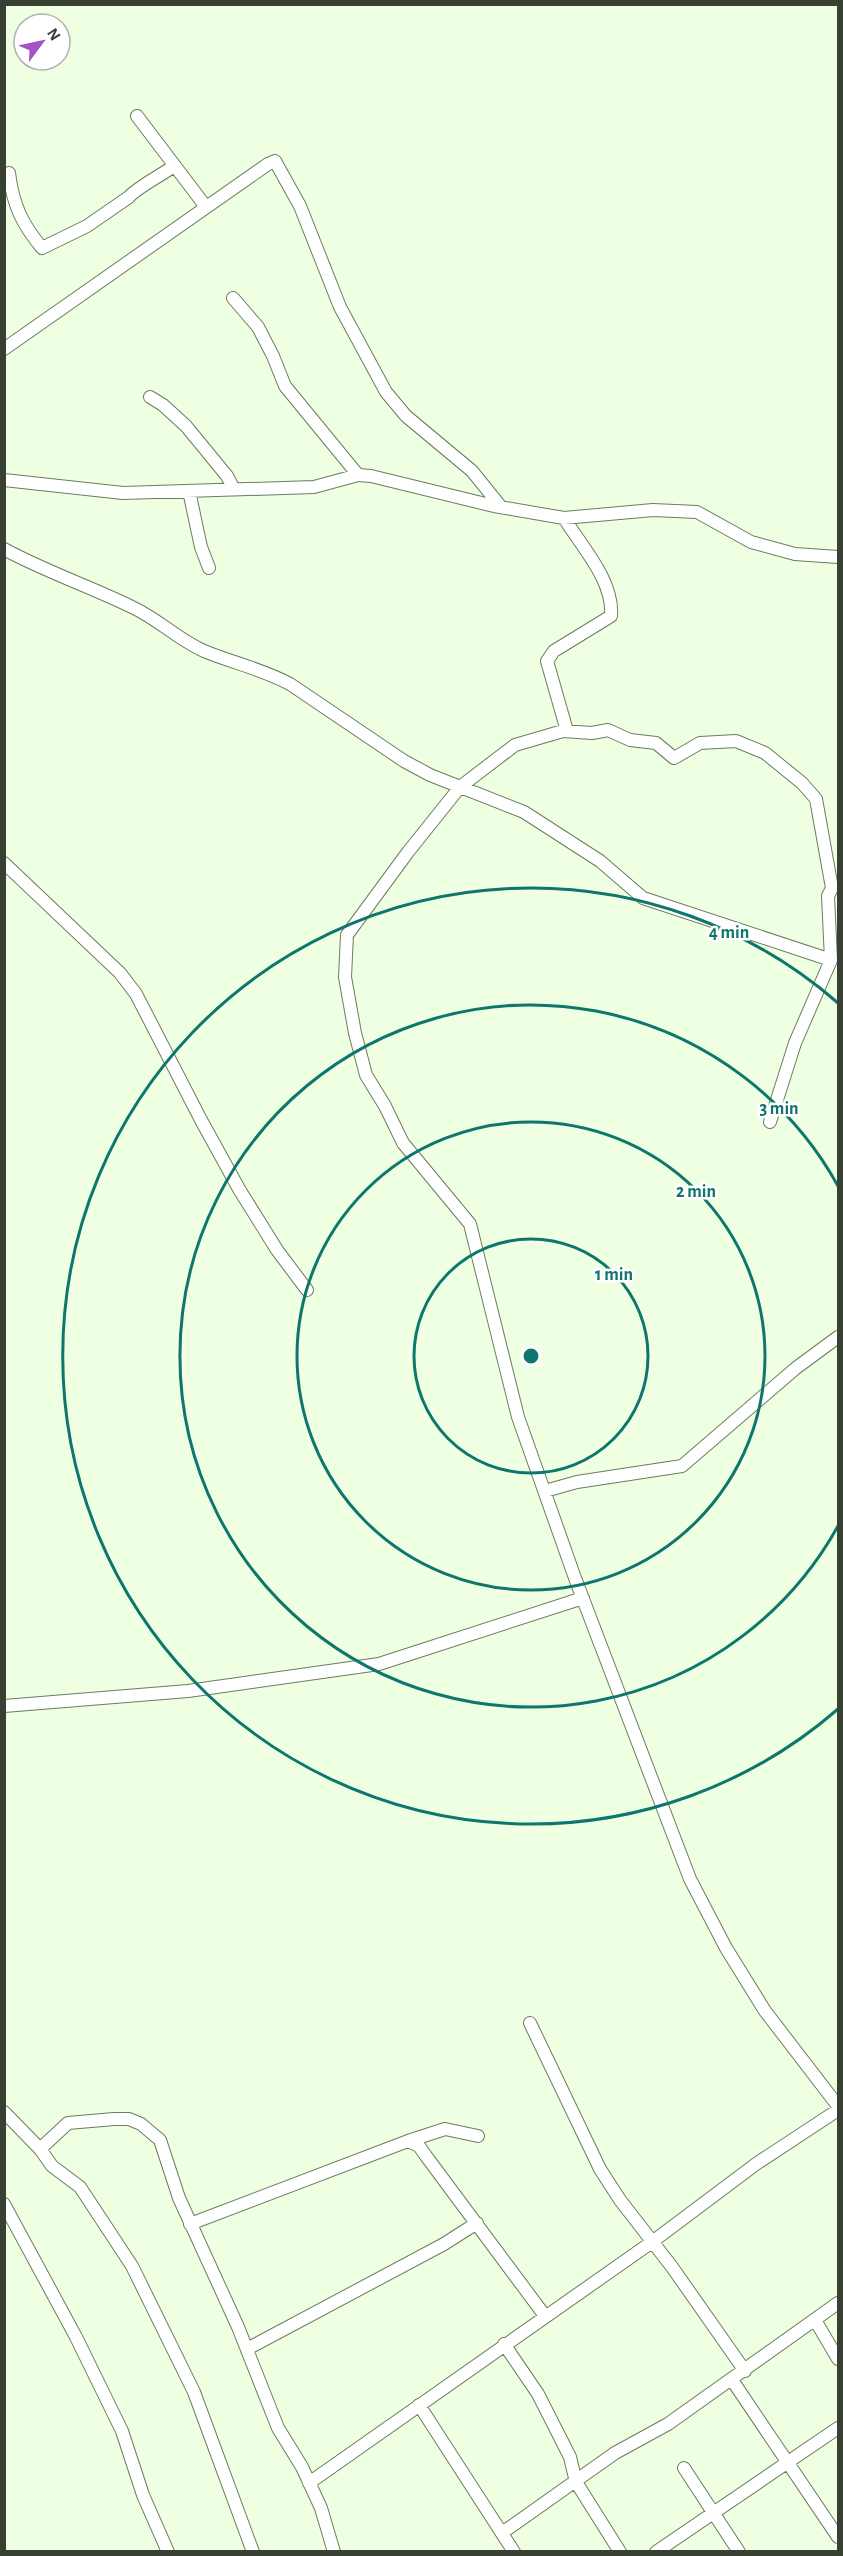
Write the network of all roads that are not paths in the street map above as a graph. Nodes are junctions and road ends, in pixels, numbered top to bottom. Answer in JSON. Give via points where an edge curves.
{"nodes":[{"id":1,"x":137,"y":116,"type":"dead end"},
{"id":2,"x":174,"y":166,"type":"junction"},
{"id":3,"x":9,"y":173,"type":"dead end"},
{"id":4,"x":206,"y":207,"type":"junction"},
{"id":5,"x":233,"y":298,"type":"dead end"},
{"id":6,"x":4,"y":349,"type":"edge"},
{"id":7,"x":150,"y":398,"type":"dead end"},
{"id":8,"x":358,"y":475,"type":"junction"},
{"id":9,"x":4,"y":480,"type":"edge"},
{"id":10,"x":234,"y":489,"type":"junction"},
{"id":11,"x":189,"y":491,"type":"junction"},
{"id":12,"x":501,"y":507,"type":"junction"},
{"id":13,"x":564,"y":519,"type":"junction"},
{"id":14,"x":4,"y":549,"type":"edge"},
{"id":15,"x":838,"y":557,"type":"edge"},
{"id":16,"x":209,"y":568,"type":"dead end"},
{"id":17,"x":567,"y":731,"type":"junction"},
{"id":18,"x":460,"y":787,"type":"junction"},
{"id":19,"x":4,"y":863,"type":"edge"},
{"id":20,"x":831,"y":960,"type":"junction"},
{"id":21,"x":770,"y":1122,"type":"dead end"},
{"id":22,"x":307,"y":1290,"type":"dead end"},
{"id":23,"x":838,"y":1337,"type":"edge"},
{"id":24,"x":545,"y":1491,"type":"junction"},
{"id":25,"x":583,"y":1598,"type":"junction"},
{"id":26,"x":4,"y":1706,"type":"edge"},
{"id":27,"x":530,"y":2023,"type":"dead end"},
{"id":28,"x":838,"y":2108,"type":"edge"},
{"id":29,"x":4,"y":2112,"type":"edge"},
{"id":30,"x":478,"y":2136,"type":"dead end"},
{"id":31,"x":408,"y":2141,"type":"junction"},
{"id":32,"x":40,"y":2149,"type":"junction"},
{"id":33,"x":4,"y":2204,"type":"edge"},
{"id":34,"x":190,"y":2223,"type":"junction"},
{"id":35,"x":477,"y":2223,"type":"junction"},
{"id":36,"x":652,"y":2241,"type":"junction"},
{"id":37,"x":838,"y":2303,"type":"edge"},
{"id":38,"x":545,"y":2316,"type":"junction"},
{"id":39,"x":815,"y":2320,"type":"junction"},
{"id":40,"x":504,"y":2344,"type":"junction"},
{"id":41,"x":247,"y":2349,"type":"junction"},
{"id":42,"x":838,"y":2359,"type":"edge"},
{"id":43,"x":745,"y":2372,"type":"junction"},
{"id":44,"x":732,"y":2380,"type":"junction"},
{"id":45,"x":419,"y":2405,"type":"junction"},
{"id":46,"x":838,"y":2428,"type":"edge"},
{"id":47,"x":787,"y":2461,"type":"junction"},
{"id":48,"x":684,"y":2468,"type":"dead end"},
{"id":49,"x":576,"y":2482,"type":"junction"},
{"id":50,"x":309,"y":2483,"type":"junction"},
{"id":51,"x":712,"y":2513,"type":"junction"},
{"id":52,"x":502,"y":2533,"type":"junction"},
{"id":53,"x":838,"y":2537,"type":"edge"},
{"id":54,"x":168,"y":2552,"type":"edge"},
{"id":55,"x":253,"y":2552,"type":"edge"},
{"id":56,"x":334,"y":2552,"type":"edge"},
{"id":57,"x":514,"y":2552,"type":"edge"},
{"id":58,"x":620,"y":2552,"type":"edge"},
{"id":59,"x":656,"y":2552,"type":"edge"},
{"id":60,"x":739,"y":2552,"type":"edge"}],
"edges":[{"from":1,"to":2,"type":"street"},
{"from":2,"to":3,"type":"street","via":[[87,226],[42,248],[26,229],[15,206]]},
{"from":2,"to":4,"type":"street"},
{"from":4,"to":6,"type":"street"},
{"from":4,"to":12,"type":"street","via":[[275,161],[300,206],[340,307],[387,392],[406,416],[472,471]]},
{"from":5,"to":8,"type":"street","via":[[258,327],[285,386]]},
{"from":7,"to":10,"type":"street","via":[[186,426]]},
{"from":8,"to":10,"type":"street","via":[[314,487]]},
{"from":8,"to":12,"type":"street"},
{"from":9,"to":11,"type":"street","via":[[123,493]]},
{"from":10,"to":11,"type":"street"},
{"from":11,"to":16,"type":"street"},
{"from":12,"to":13,"type":"street"},
{"from":13,"to":15,"type":"street","via":[[653,510],[697,512],[750,542],[795,554]]},
{"from":13,"to":17,"type":"street","via":[[607,586],[612,603],[611,616],[554,651],[547,661]]},
{"from":14,"to":18,"type":"street","via":[[136,609],[185,642],[271,674],[404,761]]},
{"from":17,"to":18,"type":"street","via":[[515,745]]},
{"from":17,"to":20,"type":"street","via":[[615,731],[630,740],[656,743],[674,758],[700,743],[736,741],[765,753],[802,783],[816,799],[832,888],[828,896]]},
{"from":18,"to":20,"type":"street","via":[[532,816],[600,861],[643,898]]},
{"from":18,"to":24,"type":"street","via":[[347,935],[345,977],[366,1075],[403,1143],[470,1224],[518,1417]]},
{"from":19,"to":22,"type":"street","via":[[120,973],[136,994],[239,1189]]},
{"from":20,"to":21,"type":"street","via":[[795,1043]]},
{"from":23,"to":24,"type":"street","via":[[682,1466],[577,1482]]},
{"from":24,"to":25,"type":"street"},
{"from":25,"to":26,"type":"street","via":[[379,1664],[188,1691]]},
{"from":25,"to":28,"type":"street","via":[[690,1879],[765,2011]]},
{"from":27,"to":36,"type":"street","via":[[600,2169]]},
{"from":28,"to":36,"type":"street"},
{"from":29,"to":32,"type":"street"},
{"from":30,"to":31,"type":"street","via":[[445,2129]]},
{"from":31,"to":34,"type":"street"},
{"from":31,"to":35,"type":"street","via":[[419,2146]]},
{"from":32,"to":34,"type":"street","via":[[68,2123],[129,2119],[141,2124],[160,2140]]},
{"from":32,"to":55,"type":"street","via":[[52,2166],[80,2187],[132,2266],[194,2392]]},
{"from":33,"to":54,"type":"street","via":[[122,2431],[143,2495]]},
{"from":34,"to":41,"type":"street"},
{"from":35,"to":38,"type":"street"},
{"from":35,"to":41,"type":"street"},
{"from":36,"to":38,"type":"street"},
{"from":36,"to":43,"type":"street"},
{"from":37,"to":39,"type":"street"},
{"from":38,"to":40,"type":"street"},
{"from":39,"to":42,"type":"street"},
{"from":39,"to":43,"type":"street"},
{"from":40,"to":45,"type":"street"},
{"from":40,"to":49,"type":"street","via":[[538,2394],[570,2457]]},
{"from":41,"to":50,"type":"street","via":[[278,2428]]},
{"from":43,"to":44,"type":"street"},
{"from":44,"to":47,"type":"street"},
{"from":44,"to":49,"type":"street"},
{"from":45,"to":50,"type":"street"},
{"from":45,"to":52,"type":"street"},
{"from":46,"to":47,"type":"street"},
{"from":47,"to":51,"type":"street"},
{"from":47,"to":53,"type":"street"},
{"from":48,"to":51,"type":"street"},
{"from":49,"to":52,"type":"street"},
{"from":49,"to":58,"type":"street"},
{"from":50,"to":56,"type":"street"},
{"from":51,"to":59,"type":"street"},
{"from":51,"to":60,"type":"street"},
{"from":52,"to":57,"type":"street"}]}
